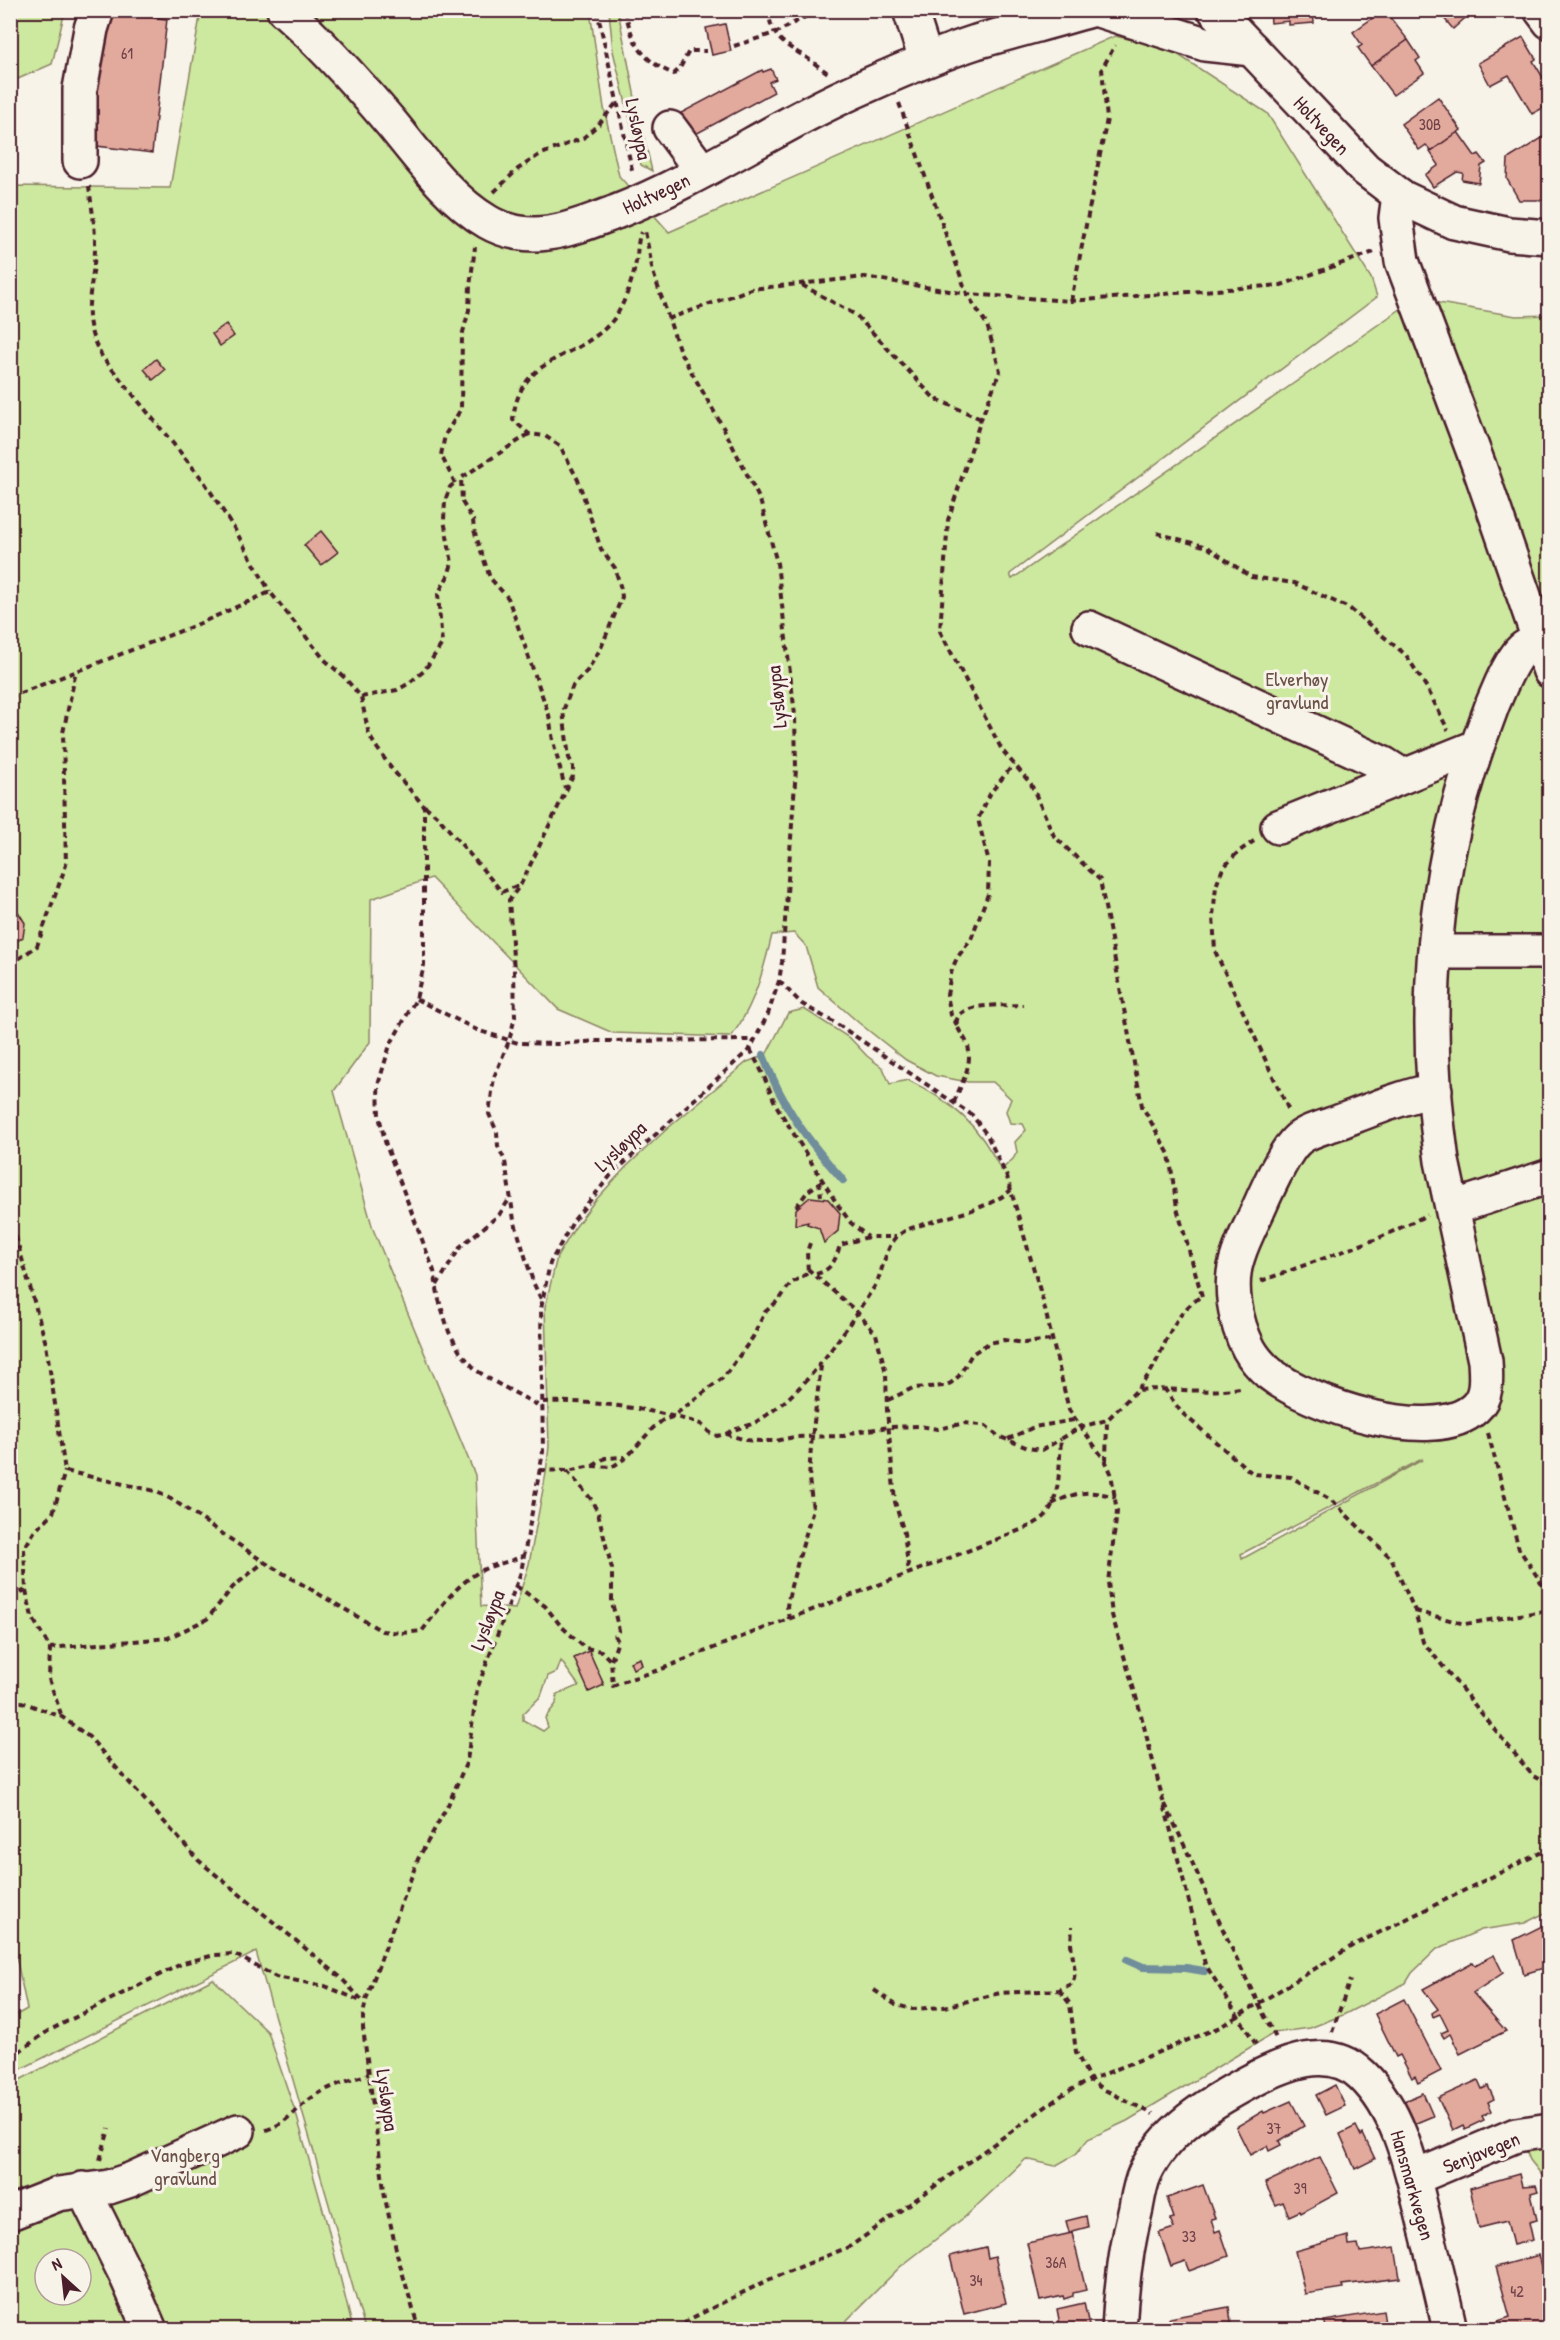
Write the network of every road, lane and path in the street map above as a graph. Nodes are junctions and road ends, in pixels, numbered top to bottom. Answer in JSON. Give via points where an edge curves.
{"nodes":[{"id":1,"x":97,"y":10,"type":"edge"},
{"id":2,"x":284,"y":10,"type":"edge"},
{"id":3,"x":597,"y":10,"type":"edge"},
{"id":4,"x":625,"y":10,"type":"edge"},
{"id":5,"x":769,"y":10,"type":"edge"},
{"id":6,"x":818,"y":10,"type":"edge"},
{"id":7,"x":910,"y":10,"type":"edge"},
{"id":8,"x":1091,"y":10,"type":"edge"},
{"id":9,"x":1098,"y":10,"type":"edge"},
{"id":10,"x":1215,"y":10,"type":"edge"},
{"id":11,"x":1541,"y":10,"type":"edge"},
{"id":12,"x":1128,"y":21,"type":"junction"},
{"id":13,"x":1550,"y":22,"type":"edge"},
{"id":14,"x":775,"y":33,"type":"junction"},
{"id":15,"x":734,"y":46,"type":"dead end"},
{"id":16,"x":1252,"y":49,"type":"junction"},
{"id":17,"x":706,"y":51,"type":"dead end"},
{"id":18,"x":926,"y":60,"type":"junction"},
{"id":19,"x":889,"y":76,"type":"junction"},
{"id":20,"x":841,"y":97,"type":"junction"},
{"id":21,"x":618,"y":100,"type":"junction"},
{"id":22,"x":670,"y":128,"type":"dead end"},
{"id":23,"x":80,"y":161,"type":"joint"},
{"id":24,"x":702,"y":171,"type":"junction"},
{"id":25,"x":1399,"y":195,"type":"junction"},
{"id":26,"x":641,"y":214,"type":"junction"},
{"id":27,"x":483,"y":219,"type":"junction"},
{"id":28,"x":1550,"y":237,"type":"edge"},
{"id":29,"x":1398,"y":243,"type":"junction"},
{"id":30,"x":800,"y":284,"type":"junction"},
{"id":31,"x":967,"y":294,"type":"junction"},
{"id":32,"x":1071,"y":301,"type":"junction"},
{"id":33,"x":668,"y":319,"type":"junction"},
{"id":34,"x":981,"y":419,"type":"junction"},
{"id":35,"x":529,"y":434,"type":"junction"},
{"id":36,"x":461,"y":478,"type":"junction"},
{"id":37,"x":454,"y":483,"type":"junction"},
{"id":38,"x":1157,"y":533,"type":"dead end"},
{"id":39,"x":270,"y":592,"type":"junction"},
{"id":40,"x":1089,"y":628,"type":"dead end"},
{"id":41,"x":1546,"y":650,"type":"edge"},
{"id":42,"x":76,"y":670,"type":"junction"},
{"id":43,"x":10,"y":697,"type":"edge"},
{"id":44,"x":361,"y":698,"type":"junction"},
{"id":45,"x":1468,"y":750,"type":"junction"},
{"id":46,"x":1014,"y":764,"type":"junction"},
{"id":47,"x":1403,"y":776,"type":"junction"},
{"id":48,"x":566,"y":789,"type":"junction"},
{"id":49,"x":424,"y":806,"type":"junction"},
{"id":50,"x":1278,"y":827,"type":"joint"},
{"id":51,"x":521,"y":884,"type":"junction"},
{"id":52,"x":1435,"y":952,"type":"junction"},
{"id":53,"x":1550,"y":952,"type":"edge"},
{"id":54,"x":10,"y":965,"type":"edge"},
{"id":55,"x":779,"y":981,"type":"junction"},
{"id":56,"x":416,"y":999,"type":"junction"},
{"id":57,"x":1023,"y":1005,"type":"dead end"},
{"id":58,"x":957,"y":1025,"type":"junction"},
{"id":59,"x":755,"y":1040,"type":"junction"},
{"id":60,"x":510,"y":1041,"type":"junction"},
{"id":61,"x":750,"y":1050,"type":"junction"},
{"id":62,"x":1435,"y":1090,"type":"junction"},
{"id":63,"x":954,"y":1102,"type":"junction"},
{"id":64,"x":1301,"y":1137,"type":"junction"},
{"id":65,"x":817,"y":1172,"type":"junction"},
{"id":66,"x":1550,"y":1176,"type":"edge"},
{"id":67,"x":820,"y":1183,"type":"junction"},
{"id":68,"x":1011,"y":1190,"type":"junction"},
{"id":69,"x":821,"y":1196,"type":"dead end"},
{"id":70,"x":510,"y":1197,"type":"junction"},
{"id":71,"x":796,"y":1207,"type":"dead end"},
{"id":72,"x":1454,"y":1208,"type":"junction"},
{"id":73,"x":10,"y":1215,"type":"edge"},
{"id":74,"x":868,"y":1237,"type":"junction"},
{"id":75,"x":896,"y":1237,"type":"junction"},
{"id":76,"x":811,"y":1240,"type":"dead end"},
{"id":77,"x":807,"y":1269,"type":"junction"},
{"id":78,"x":816,"y":1274,"type":"junction"},
{"id":79,"x":437,"y":1286,"type":"junction"},
{"id":80,"x":1234,"y":1291,"type":"junction"},
{"id":81,"x":1202,"y":1296,"type":"junction"},
{"id":82,"x":542,"y":1299,"type":"junction"},
{"id":83,"x":857,"y":1312,"type":"junction"},
{"id":84,"x":1053,"y":1340,"type":"junction"},
{"id":85,"x":821,"y":1366,"type":"junction"},
{"id":86,"x":1280,"y":1380,"type":"junction"},
{"id":87,"x":1164,"y":1388,"type":"junction"},
{"id":88,"x":1137,"y":1390,"type":"junction"},
{"id":89,"x":888,"y":1400,"type":"junction"},
{"id":90,"x":543,"y":1402,"type":"junction"},
{"id":91,"x":1480,"y":1402,"type":"junction"},
{"id":92,"x":544,"y":1408,"type":"junction"},
{"id":93,"x":672,"y":1417,"type":"junction"},
{"id":94,"x":1074,"y":1420,"type":"junction"},
{"id":95,"x":1107,"y":1420,"type":"junction"},
{"id":96,"x":889,"y":1427,"type":"junction"},
{"id":97,"x":1080,"y":1427,"type":"junction"},
{"id":98,"x":726,"y":1434,"type":"junction"},
{"id":99,"x":813,"y":1437,"type":"junction"},
{"id":100,"x":1007,"y":1439,"type":"junction"},
{"id":101,"x":1061,"y":1439,"type":"junction"},
{"id":102,"x":627,"y":1457,"type":"junction"},
{"id":103,"x":1106,"y":1462,"type":"junction"},
{"id":104,"x":592,"y":1466,"type":"junction"},
{"id":105,"x":540,"y":1470,"type":"junction"},
{"id":106,"x":65,"y":1471,"type":"junction"},
{"id":107,"x":567,"y":1472,"type":"junction"},
{"id":108,"x":1116,"y":1497,"type":"junction"},
{"id":109,"x":1051,"y":1504,"type":"junction"},
{"id":110,"x":525,"y":1555,"type":"junction"},
{"id":111,"x":264,"y":1562,"type":"junction"},
{"id":112,"x":909,"y":1573,"type":"junction"},
{"id":113,"x":516,"y":1586,"type":"junction"},
{"id":114,"x":26,"y":1590,"type":"junction"},
{"id":115,"x":1550,"y":1596,"type":"edge"},
{"id":116,"x":10,"y":1597,"type":"edge"},
{"id":117,"x":1550,"y":1610,"type":"edge"},
{"id":118,"x":1415,"y":1611,"type":"junction"},
{"id":119,"x":789,"y":1619,"type":"junction"},
{"id":120,"x":50,"y":1648,"type":"junction"},
{"id":121,"x":610,"y":1661,"type":"junction"},
{"id":122,"x":10,"y":1702,"type":"edge"},
{"id":123,"x":62,"y":1717,"type":"junction"},
{"id":124,"x":1550,"y":1785,"type":"edge"},
{"id":125,"x":1161,"y":1795,"type":"junction"},
{"id":126,"x":1550,"y":1848,"type":"edge"},
{"id":127,"x":1072,"y":1927,"type":"dead end"},
{"id":128,"x":1350,"y":1980,"type":"dead end"},
{"id":129,"x":874,"y":1990,"type":"dead end"},
{"id":130,"x":1059,"y":1990,"type":"junction"},
{"id":131,"x":365,"y":2003,"type":"junction"},
{"id":132,"x":1258,"y":2005,"type":"junction"},
{"id":133,"x":1239,"y":2017,"type":"junction"},
{"id":134,"x":1330,"y":2038,"type":"dead end"},
{"id":135,"x":10,"y":2058,"type":"edge"},
{"id":136,"x":1280,"y":2066,"type":"junction"},
{"id":137,"x":369,"y":2074,"type":"junction"},
{"id":138,"x":1090,"y":2080,"type":"junction"},
{"id":139,"x":296,"y":2110,"type":"dead end"},
{"id":140,"x":1550,"y":2130,"type":"edge"},
{"id":141,"x":238,"y":2131,"type":"dead end"},
{"id":142,"x":1175,"y":2132,"type":"junction"},
{"id":143,"x":1414,"y":2178,"type":"junction"},
{"id":144,"x":83,"y":2189,"type":"junction"},
{"id":145,"x":10,"y":2213,"type":"edge"},
{"id":146,"x":150,"y":2330,"type":"edge"},
{"id":147,"x":419,"y":2330,"type":"edge"},
{"id":148,"x":676,"y":2330,"type":"edge"},
{"id":149,"x":1119,"y":2330,"type":"edge"},
{"id":150,"x":1450,"y":2330,"type":"edge"}],
"edges":[{"from":1,"to":23,"type":"street","via":[[80,89]]},
{"from":2,"to":27,"type":"street","name":"Holtvegen","via":[[359,87],[442,183]]},
{"from":3,"to":21,"type":"path","name":"Lysløypa"},
{"from":4,"to":17,"type":"path","via":[[642,54],[657,67],[674,74],[689,51]]},
{"from":5,"to":14,"type":"path"},
{"from":6,"to":14,"type":"path"},
{"from":7,"to":18,"type":"street"},
{"from":8,"to":18,"type":"street","name":"Holtvegen"},
{"from":9,"to":12,"type":"street"},
{"from":10,"to":16,"type":"street","name":"Holtvegen"},
{"from":11,"to":13,"type":"street"},
{"from":12,"to":16,"type":"street","via":[[1205,44]]},
{"from":12,"to":32,"type":"path","via":[[1101,69],[1107,119]]},
{"from":14,"to":15,"type":"path"},
{"from":14,"to":20,"type":"path","via":[[789,49],[830,74]]},
{"from":16,"to":25,"type":"street","name":"Holtvegen","via":[[1365,169]]},
{"from":18,"to":19,"type":"street","name":"Holtvegen"},
{"from":19,"to":20,"type":"street","name":"Holtvegen"},
{"from":19,"to":31,"type":"path"},
{"from":20,"to":24,"type":"street","name":"Holtvegen"},
{"from":21,"to":26,"type":"path","name":"Lysløypa"},
{"from":21,"to":27,"type":"path","via":[[583,138],[539,155],[511,175],[489,198]]},
{"from":22,"to":24,"type":"street"},
{"from":23,"to":39,"type":"path","via":[[87,167],[95,241],[87,314],[94,343],[203,480]]},
{"from":24,"to":26,"type":"street","name":"Holtvegen"},
{"from":25,"to":28,"type":"street","name":"Holtvegen","via":[[1454,222],[1509,234]]},
{"from":25,"to":29,"type":"street"},
{"from":26,"to":27,"type":"street","name":"Holtvegen","via":[[549,233],[516,232]]},
{"from":26,"to":33,"type":"path","name":"Lysløypa"},
{"from":26,"to":35,"type":"path","via":[[631,282],[614,318],[596,336],[541,366],[517,395],[513,420]]},
{"from":27,"to":37,"type":"path","via":[[462,336],[461,409],[446,435],[441,454]]},
{"from":29,"to":32,"type":"path","via":[[1281,285]]},
{"from":29,"to":41,"type":"street","via":[[1410,285]]},
{"from":30,"to":31,"type":"path","via":[[864,278]]},
{"from":30,"to":33,"type":"path","via":[[751,289]]},
{"from":30,"to":34,"type":"path","via":[[856,315],[934,398]]},
{"from":31,"to":32,"type":"path"},
{"from":31,"to":34,"type":"path","via":[[987,326],[1000,371]]},
{"from":33,"to":55,"type":"path","name":"Lysløypa","via":[[680,352],[760,500],[777,563],[795,715],[796,769]]},
{"from":34,"to":46,"type":"path","via":[[948,520],[940,631],[1002,750]]},
{"from":35,"to":36,"type":"path"},
{"from":35,"to":48,"type":"path","via":[[545,436],[560,446],[578,480],[601,549],[615,568],[622,597],[601,648],[573,685],[563,711],[573,765],[573,776]]},
{"from":36,"to":37,"type":"path"},
{"from":36,"to":48,"type":"path","via":[[462,502],[473,520],[490,578],[508,598],[549,715]]},
{"from":37,"to":44,"type":"path","via":[[445,501],[444,520],[452,563],[438,594],[442,644],[424,671],[408,684]]},
{"from":38,"to":45,"type":"path","via":[[1207,547],[1251,577],[1294,583],[1349,608],[1406,655]]},
{"from":39,"to":42,"type":"path"},
{"from":39,"to":44,"type":"path"},
{"from":40,"to":47,"type":"street"},
{"from":41,"to":45,"type":"street","via":[[1524,648],[1516,657]]},
{"from":42,"to":43,"type":"path"},
{"from":42,"to":54,"type":"path","via":[[63,734],[66,865],[37,946]]},
{"from":44,"to":49,"type":"path","via":[[369,735]]},
{"from":45,"to":47,"type":"street"},
{"from":45,"to":52,"type":"street","via":[[1447,854]]},
{"from":46,"to":58,"type":"path","via":[[991,792],[978,819],[989,862],[988,894],[971,939],[952,969],[948,1002]]},
{"from":46,"to":81,"type":"path","via":[[1031,783],[1054,836],[1100,880],[1142,1106],[1169,1154],[1178,1208]]},
{"from":47,"to":50,"type":"street"},
{"from":48,"to":51,"type":"path"},
{"from":49,"to":51,"type":"path","via":[[502,892]]},
{"from":49,"to":56,"type":"path","via":[[424,965]]},
{"from":50,"to":64,"type":"path","via":[[1239,852],[1223,868],[1216,886],[1213,916],[1215,951]]},
{"from":51,"to":60,"type":"path","via":[[509,900],[515,1017]]},
{"from":52,"to":53,"type":"street"},
{"from":52,"to":62,"type":"street"},
{"from":55,"to":59,"type":"path","name":"Lysløypa"},
{"from":55,"to":63,"type":"path","via":[[802,1004]]},
{"from":56,"to":60,"type":"path","via":[[477,1030]]},
{"from":56,"to":79,"type":"path","via":[[390,1046],[378,1085],[379,1116]]},
{"from":57,"to":58,"type":"path","via":[[969,1008],[961,1014]]},
{"from":58,"to":63,"type":"path","via":[[966,1038],[969,1053]]},
{"from":59,"to":60,"type":"path","via":[[538,1044]]},
{"from":59,"to":61,"type":"path","name":"Lysløypa"},
{"from":60,"to":70,"type":"path","via":[[494,1077],[489,1114],[505,1161]]},
{"from":61,"to":65,"type":"path","via":[[776,1105]]},
{"from":61,"to":82,"type":"path","name":"Lysløypa","via":[[597,1190],[553,1256]]},
{"from":62,"to":64,"type":"street"},
{"from":62,"to":72,"type":"street","via":[[1442,1161]]},
{"from":63,"to":68,"type":"path","via":[[983,1128]]},
{"from":64,"to":80,"type":"street","via":[[1279,1169],[1244,1239],[1235,1267]]},
{"from":65,"to":67,"type":"path"},
{"from":65,"to":74,"type":"path","via":[[852,1223]]},
{"from":66,"to":72,"type":"street"},
{"from":67,"to":69,"type":"path"},
{"from":67,"to":71,"type":"path"},
{"from":68,"to":75,"type":"path","via":[[999,1200],[913,1226]]},
{"from":68,"to":84,"type":"path"},
{"from":70,"to":79,"type":"path","via":[[500,1215],[461,1246]]},
{"from":70,"to":82,"type":"path","via":[[533,1282]]},
{"from":72,"to":80,"type":"path","via":[[1424,1216],[1377,1239]]},
{"from":72,"to":91,"type":"street","via":[[1485,1361],[1485,1390]]},
{"from":73,"to":106,"type":"path","via":[[46,1344]]},
{"from":74,"to":75,"type":"path"},
{"from":74,"to":78,"type":"path","via":[[840,1245],[834,1263]]},
{"from":75,"to":83,"type":"path","via":[[888,1248],[875,1286]]},
{"from":76,"to":77,"type":"path"},
{"from":77,"to":78,"type":"path"},
{"from":77,"to":93,"type":"path","via":[[808,1273],[790,1284],[765,1312],[753,1337],[724,1377]]},
{"from":78,"to":83,"type":"path"},
{"from":79,"to":92,"type":"path","via":[[449,1332],[467,1362],[490,1380]]},
{"from":80,"to":81,"type":"path"},
{"from":80,"to":86,"type":"street","via":[[1249,1349],[1261,1366]]},
{"from":81,"to":88,"type":"path","via":[[1189,1304],[1177,1320]]},
{"from":82,"to":90,"type":"path","name":"Lysløypa"},
{"from":83,"to":85,"type":"path"},
{"from":83,"to":89,"type":"path","via":[[876,1334]]},
{"from":84,"to":89,"type":"path","via":[[989,1343],[972,1354],[951,1383],[912,1388]]},
{"from":84,"to":94,"type":"path","via":[[1065,1401]]},
{"from":85,"to":98,"type":"path","via":[[772,1411]]},
{"from":85,"to":99,"type":"path"},
{"from":86,"to":87,"type":"path","via":[[1265,1380],[1242,1388]]},
{"from":86,"to":91,"type":"street","via":[[1329,1403],[1391,1422],[1448,1420],[1469,1412]]},
{"from":87,"to":88,"type":"path"},
{"from":87,"to":118,"type":"path","via":[[1181,1412],[1253,1474],[1291,1477],[1331,1500],[1391,1558]]},
{"from":88,"to":95,"type":"path"},
{"from":89,"to":96,"type":"path"},
{"from":90,"to":92,"type":"path","name":"Lysløypa"},
{"from":90,"to":93,"type":"path","via":[[584,1402]]},
{"from":91,"to":115,"type":"path","via":[[1519,1549]]},
{"from":92,"to":105,"type":"path","name":"Lysløypa"},
{"from":93,"to":98,"type":"path","via":[[701,1424],[717,1436]]},
{"from":93,"to":102,"type":"path","via":[[653,1428]]},
{"from":94,"to":97,"type":"path"},
{"from":94,"to":100,"type":"path","via":[[1034,1427]]},
{"from":95,"to":97,"type":"path"},
{"from":95,"to":103,"type":"path"},
{"from":96,"to":99,"type":"path","via":[[844,1436]]},
{"from":96,"to":100,"type":"path","via":[[938,1429],[964,1423],[986,1426]]},
{"from":96,"to":112,"type":"path","via":[[895,1502]]},
{"from":97,"to":101,"type":"path"},
{"from":97,"to":103,"type":"path"},
{"from":98,"to":99,"type":"path","via":[[760,1441]]},
{"from":99,"to":119,"type":"path","via":[[809,1479],[813,1509],[790,1586]]},
{"from":100,"to":101,"type":"path","via":[[1041,1450]]},
{"from":101,"to":109,"type":"path"},
{"from":102,"to":104,"type":"path","via":[[605,1458]]},
{"from":102,"to":104,"type":"path","via":[[612,1467]]},
{"from":103,"to":108,"type":"path"},
{"from":104,"to":107,"type":"path"},
{"from":105,"to":107,"type":"path"},
{"from":105,"to":110,"type":"path","name":"Lysløypa"},
{"from":106,"to":111,"type":"path","via":[[155,1491]]},
{"from":106,"to":114,"type":"path","via":[[53,1513],[24,1549]]},
{"from":107,"to":121,"type":"path","via":[[598,1512],[612,1569],[612,1603],[619,1630]]},
{"from":108,"to":109,"type":"path","via":[[1086,1491]]},
{"from":108,"to":125,"type":"path","via":[[1108,1582],[1112,1615]]},
{"from":109,"to":112,"type":"path","via":[[1045,1517],[1030,1526]]},
{"from":110,"to":111,"type":"path","via":[[476,1575],[451,1594],[422,1630],[402,1633],[381,1631]]},
{"from":110,"to":113,"type":"path","name":"Lysløypa"},
{"from":111,"to":120,"type":"path","via":[[232,1587],[207,1619],[168,1638]]},
{"from":112,"to":119,"type":"path"},
{"from":113,"to":121,"type":"path","via":[[546,1606],[585,1648],[601,1651]]},
{"from":113,"to":131,"type":"path","name":"Lysløypa","via":[[477,1689],[467,1761],[418,1859]]},
{"from":114,"to":116,"type":"path"},
{"from":114,"to":120,"type":"path","via":[[32,1617]]},
{"from":117,"to":118,"type":"path","via":[[1465,1624]]},
{"from":118,"to":124,"type":"path","via":[[1424,1642],[1533,1776]]},
{"from":119,"to":121,"type":"path","via":[[613,1686]]},
{"from":120,"to":123,"type":"path","via":[[49,1679]]},
{"from":122,"to":123,"type":"path","via":[[22,1702]]},
{"from":123,"to":131,"type":"path","via":[[88,1737],[198,1860],[339,1976]]},
{"from":125,"to":132,"type":"path"},
{"from":125,"to":133,"type":"path","via":[[1205,1964]]},
{"from":126,"to":132,"type":"path","via":[[1352,1946]]},
{"from":127,"to":130,"type":"path","via":[[1076,1972],[1071,1984]]},
{"from":128,"to":134,"type":"path"},
{"from":129,"to":130,"type":"path","via":[[896,2005],[912,2009],[944,2007],[1000,1993]]},
{"from":130,"to":138,"type":"path","via":[[1070,2004],[1076,2052]]},
{"from":131,"to":135,"type":"path","via":[[325,1986],[276,1977],[234,1954],[215,1955],[183,1964],[59,2026]]},
{"from":131,"to":137,"type":"path","name":"Lysløypa","via":[[363,2028]]},
{"from":132,"to":133,"type":"path"},
{"from":132,"to":136,"type":"path"},
{"from":133,"to":136,"type":"path"},
{"from":133,"to":138,"type":"path"},
{"from":136,"to":142,"type":"street","name":"Hansmarkvegen","via":[[1210,2104]]},
{"from":136,"to":143,"type":"street","name":"Hansmarkvegen","via":[[1315,2058],[1351,2066],[1361,2073],[1393,2118]]},
{"from":137,"to":139,"type":"path","via":[[333,2087]]},
{"from":137,"to":147,"type":"path","name":"Lysløypa","via":[[389,2220]]},
{"from":138,"to":142,"type":"path","via":[[1149,2111]]},
{"from":138,"to":148,"type":"path","via":[[1065,2093],[850,2246],[768,2280]]},
{"from":140,"to":143,"type":"street","name":"Senjavegen","via":[[1516,2135]]},
{"from":141,"to":144,"type":"street","via":[[141,2176],[109,2187]]},
{"from":142,"to":149,"type":"street","name":"Hansmarkvegen","via":[[1144,2176],[1126,2253]]},
{"from":143,"to":150,"type":"street","name":"Hansmarkvegen"},
{"from":144,"to":145,"type":"street","via":[[48,2197]]},
{"from":144,"to":146,"type":"street"}]}
